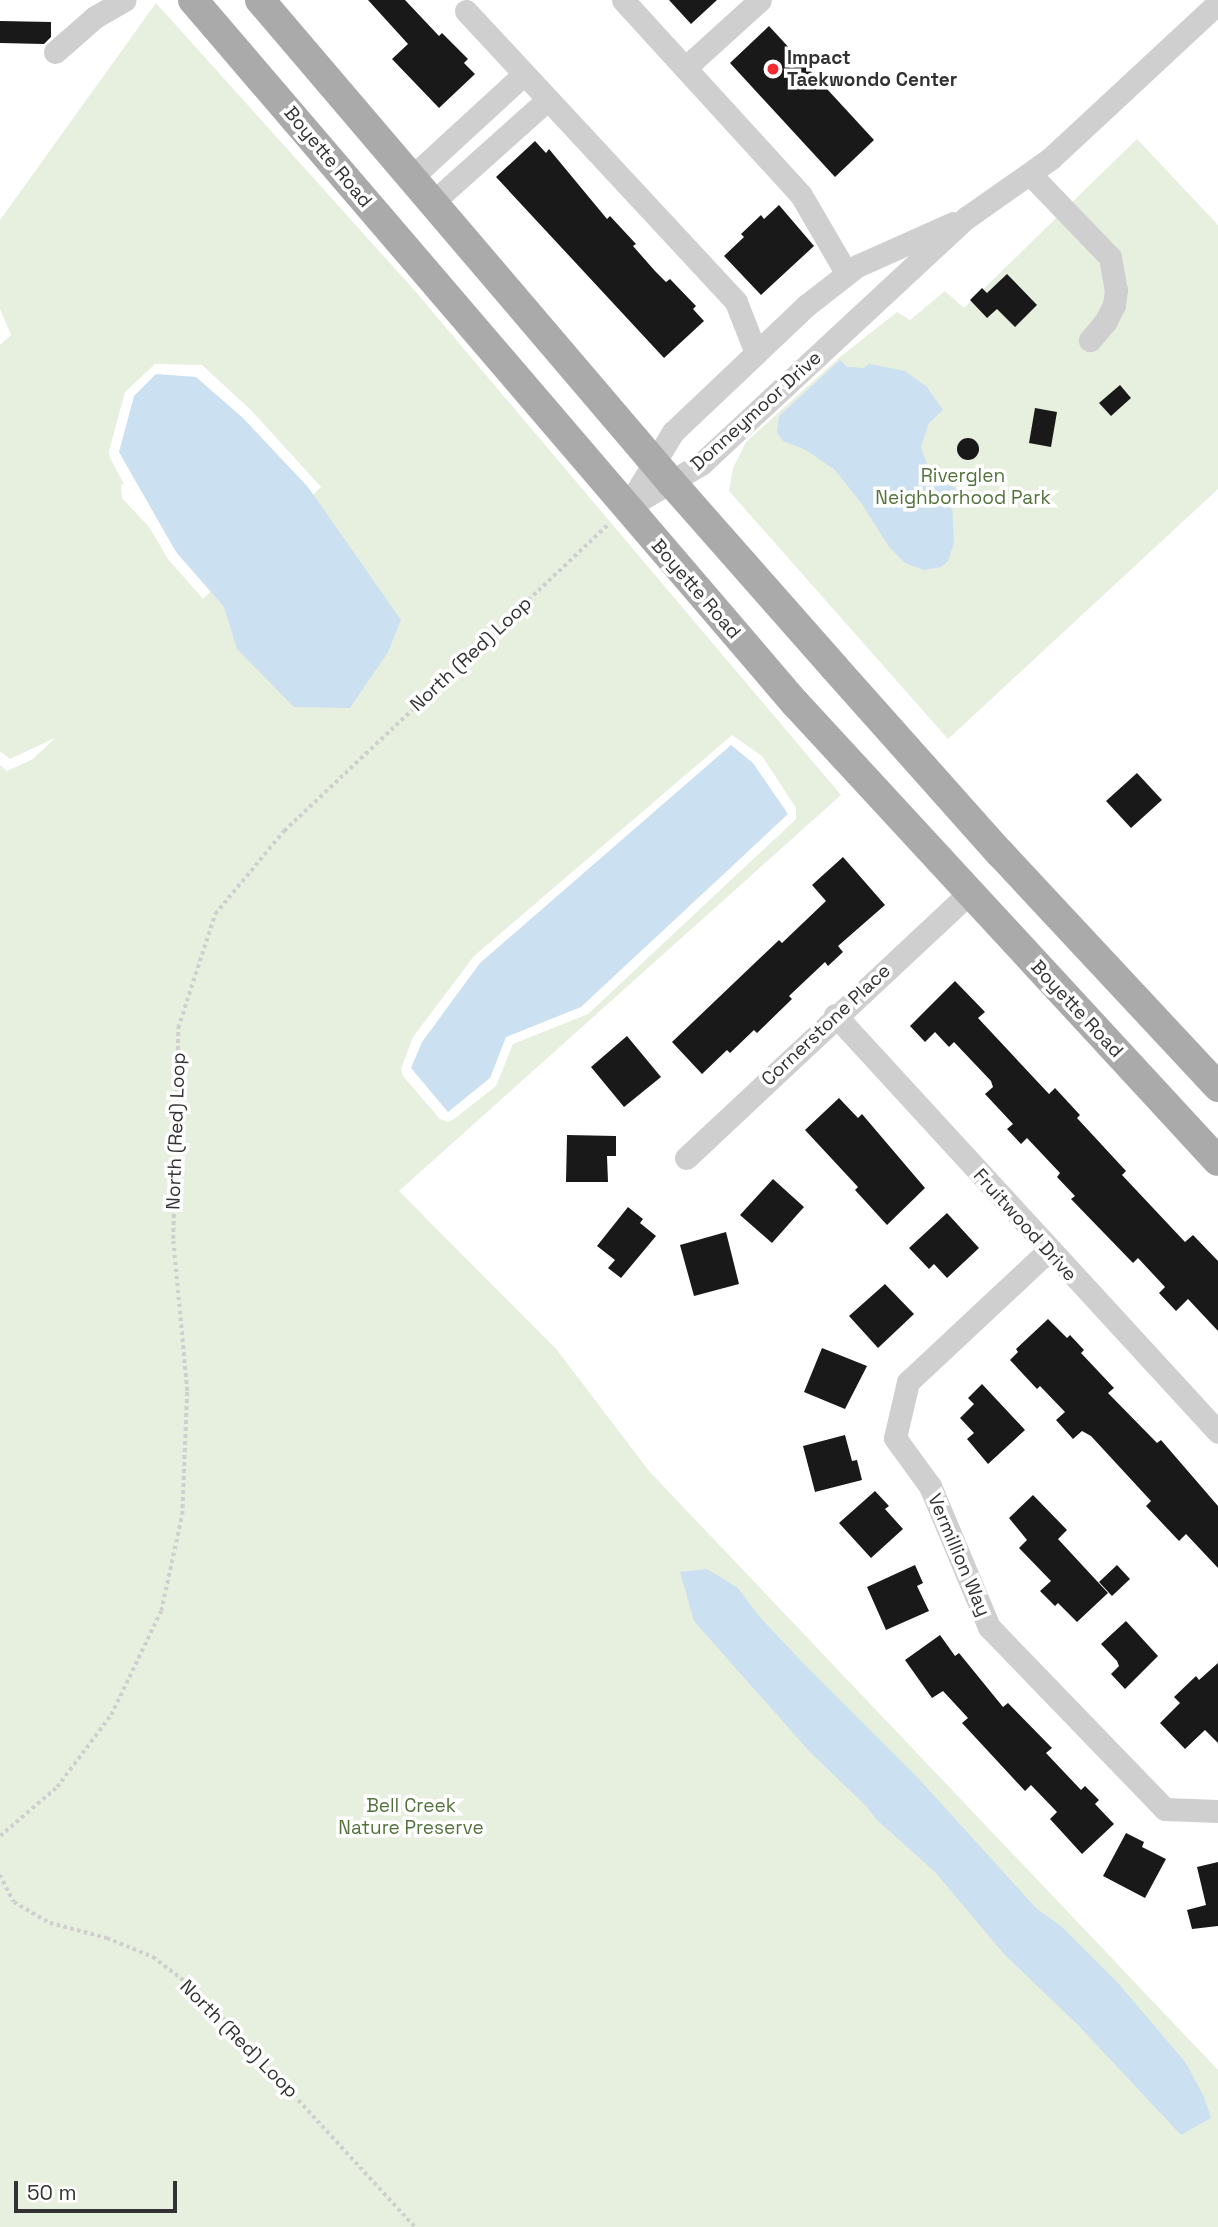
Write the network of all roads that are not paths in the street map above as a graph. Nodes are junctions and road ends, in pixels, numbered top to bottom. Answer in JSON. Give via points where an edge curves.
{"nodes":[{"id":1,"x":125,"y":0,"type":"edge"},
{"id":2,"x":193,"y":0,"type":"edge"},
{"id":3,"x":260,"y":0,"type":"edge"},
{"id":4,"x":623,"y":0,"type":"edge"},
{"id":5,"x":760,"y":0,"type":"edge"},
{"id":6,"x":1218,"y":3,"type":"edge"},
{"id":7,"x":466,"y":11,"type":"dead end"},
{"id":8,"x":55,"y":52,"type":"dead end"},
{"id":9,"x":685,"y":68,"type":"junction"},
{"id":10,"x":523,"y":75,"type":"junction"},
{"id":11,"x":547,"y":100,"type":"junction"},
{"id":12,"x":1030,"y":174,"type":"junction"},
{"id":13,"x":412,"y":177,"type":"junction"},
{"id":14,"x":433,"y":202,"type":"junction"},
{"id":15,"x":966,"y":218,"type":"junction"},
{"id":16,"x":847,"y":274,"type":"junction"},
{"id":17,"x":1090,"y":340,"type":"dead end"},
{"id":18,"x":756,"y":353,"type":"junction"},
{"id":19,"x":663,"y":472,"type":"junction"},
{"id":20,"x":626,"y":508,"type":"junction"},
{"id":21,"x":968,"y":894,"type":"junction"},
{"id":22,"x":835,"y":1015,"type":"junction"},
{"id":23,"x":1218,"y":1087,"type":"edge"},
{"id":24,"x":686,"y":1158,"type":"dead end"},
{"id":25,"x":1218,"y":1161,"type":"edge"},
{"id":26,"x":1048,"y":1251,"type":"junction"},
{"id":27,"x":1218,"y":1432,"type":"edge"},
{"id":28,"x":1218,"y":1811,"type":"edge"}],
"edges":[{"from":1,"to":8,"type":"street","via":[[95,17]]},
{"from":2,"to":20,"type":"main road","name":"Boyette Road"},
{"from":3,"to":13,"type":"main road"},
{"from":4,"to":9,"type":"street"},
{"from":5,"to":9,"type":"street"},
{"from":6,"to":12,"type":"street","name":"Donneymoor Drive"},
{"from":7,"to":10,"type":"street"},
{"from":9,"to":16,"type":"street","via":[[802,195]]},
{"from":10,"to":11,"type":"street"},
{"from":10,"to":13,"type":"street"},
{"from":11,"to":14,"type":"street"},
{"from":11,"to":18,"type":"street","via":[[736,302]]},
{"from":12,"to":15,"type":"street","name":"Donneymoor Drive"},
{"from":12,"to":17,"type":"street","via":[[1110,257],[1114,305]]},
{"from":13,"to":14,"type":"main road"},
{"from":14,"to":19,"type":"main road"},
{"from":15,"to":16,"type":"street","name":"Donneymoor Drive"},
{"from":15,"to":19,"type":"street","name":"Donneymoor Drive","via":[[701,464]]},
{"from":16,"to":18,"type":"street","name":"Donneymoor Drive"},
{"from":18,"to":19,"type":"street","name":"Donneymoor Drive","via":[[673,432]]},
{"from":19,"to":20,"type":"street","name":"Donneymoor Drive"},
{"from":19,"to":23,"type":"main road","via":[[1000,853]]},
{"from":20,"to":21,"type":"main road","name":"Boyette Road"},
{"from":21,"to":22,"type":"street","name":"Cornerstone Place"},
{"from":21,"to":25,"type":"main road","name":"Boyette Road"},
{"from":22,"to":24,"type":"street","name":"Cornerstone Place"},
{"from":22,"to":26,"type":"street","name":"Fruitwood Drive"},
{"from":26,"to":27,"type":"street","name":"Fruitwood Drive"},
{"from":26,"to":28,"type":"street","name":"Vermillion Way","via":[[908,1382],[895,1438],[930,1486],[989,1627],[1165,1809]]}]}
